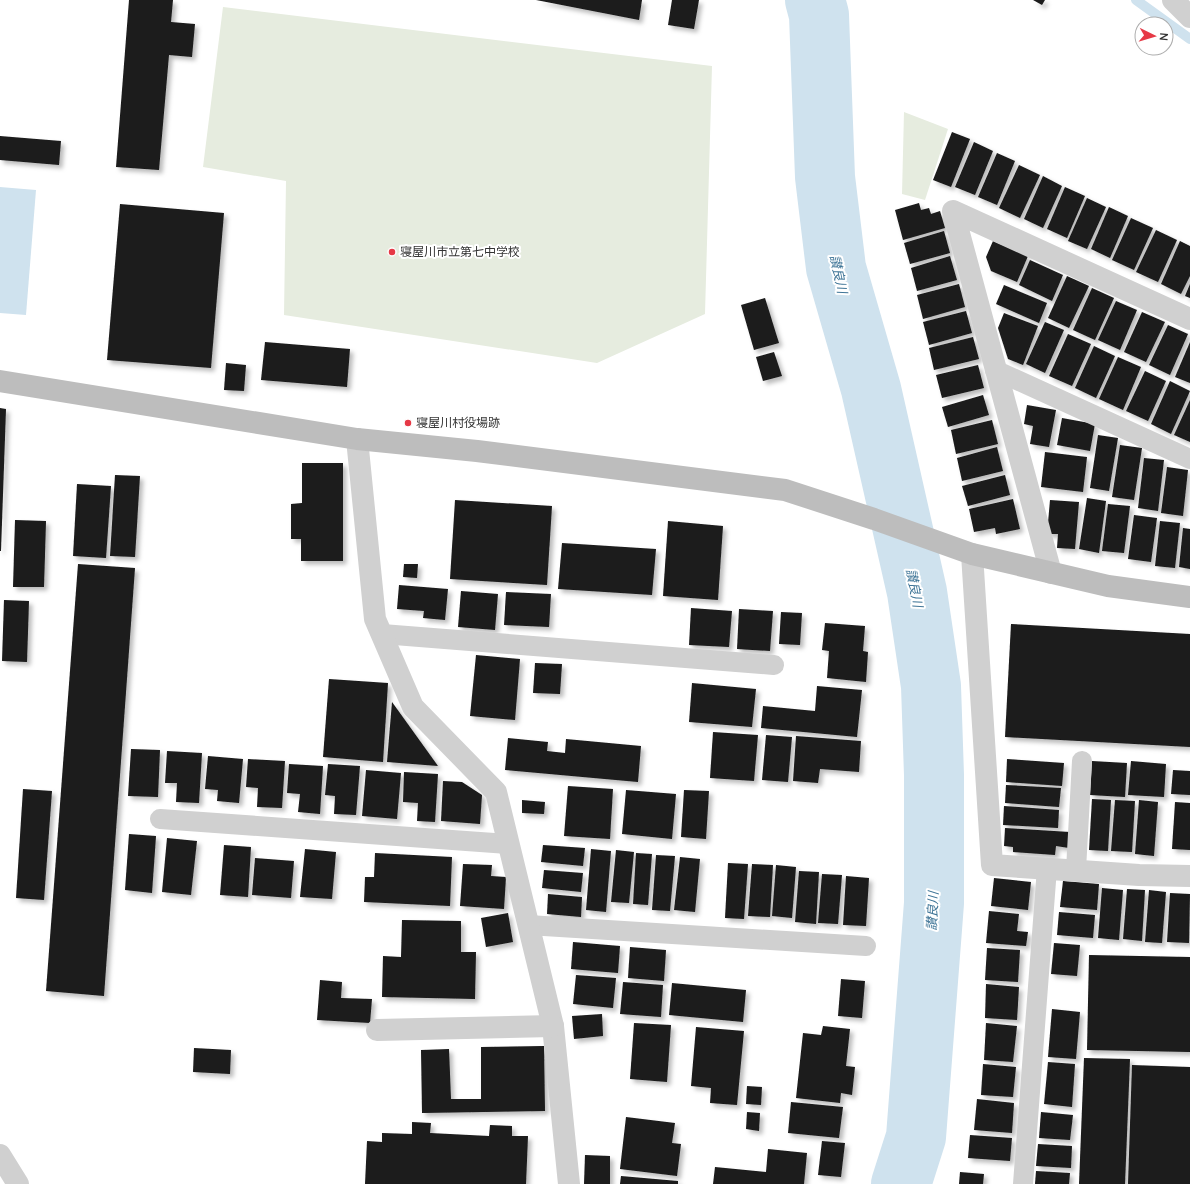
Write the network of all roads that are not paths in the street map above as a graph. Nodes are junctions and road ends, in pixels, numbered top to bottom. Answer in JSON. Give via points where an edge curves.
{"nodes":[{"id":1,"x":1173,"y":0,"type":"edge"},
{"id":2,"x":1190,"y":17,"type":"edge"},
{"id":3,"x":1190,"y":318,"type":"edge"},
{"id":4,"x":995,"y":370,"type":"junction"},
{"id":5,"x":0,"y":382,"type":"edge"},
{"id":6,"x":357,"y":439,"type":"junction"},
{"id":7,"x":1190,"y":459,"type":"edge"},
{"id":8,"x":972,"y":554,"type":"junction"},
{"id":9,"x":1051,"y":573,"type":"junction"},
{"id":10,"x":1190,"y":597,"type":"edge"},
{"id":11,"x":382,"y":634,"type":"junction"},
{"id":12,"x":774,"y":664,"type":"dead end"},
{"id":13,"x":1082,"y":761,"type":"dead end"},
{"id":14,"x":160,"y":819,"type":"dead end"},
{"id":15,"x":508,"y":844,"type":"junction"},
{"id":16,"x":1047,"y":868,"type":"junction"},
{"id":17,"x":1076,"y":870,"type":"junction"},
{"id":18,"x":1190,"y":876,"type":"edge"},
{"id":19,"x":528,"y":925,"type":"junction"},
{"id":20,"x":866,"y":946,"type":"dead end"},
{"id":21,"x":553,"y":1026,"type":"junction"},
{"id":22,"x":377,"y":1030,"type":"dead end"},
{"id":23,"x":0,"y":1156,"type":"edge"},
{"id":24,"x":18,"y":1184,"type":"edge"},
{"id":25,"x":569,"y":1184,"type":"edge"},
{"id":26,"x":1023,"y":1184,"type":"edge"}],
"edges":[{"from":1,"to":2,"type":"street"},
{"from":3,"to":4,"type":"street","via":[[953,210]]},
{"from":4,"to":7,"type":"lane"},
{"from":4,"to":9,"type":"street"},
{"from":5,"to":6,"type":"street"},
{"from":6,"to":8,"type":"street","via":[[477,451],[785,490]]},
{"from":6,"to":11,"type":"street","via":[[375,619]]},
{"from":8,"to":9,"type":"street"},
{"from":8,"to":16,"type":"street","via":[[992,865]]},
{"from":9,"to":10,"type":"street","via":[[1108,586]]},
{"from":11,"to":12,"type":"lane"},
{"from":11,"to":15,"type":"street","via":[[413,707],[496,792]]},
{"from":13,"to":17,"type":"lane"},
{"from":14,"to":15,"type":"lane"},
{"from":15,"to":19,"type":"street"},
{"from":16,"to":17,"type":"street"},
{"from":16,"to":26,"type":"lane"},
{"from":17,"to":18,"type":"street"},
{"from":19,"to":20,"type":"lane"},
{"from":19,"to":21,"type":"street"},
{"from":21,"to":22,"type":"street"},
{"from":21,"to":25,"type":"street"},
{"from":23,"to":24,"type":"street"}]}
